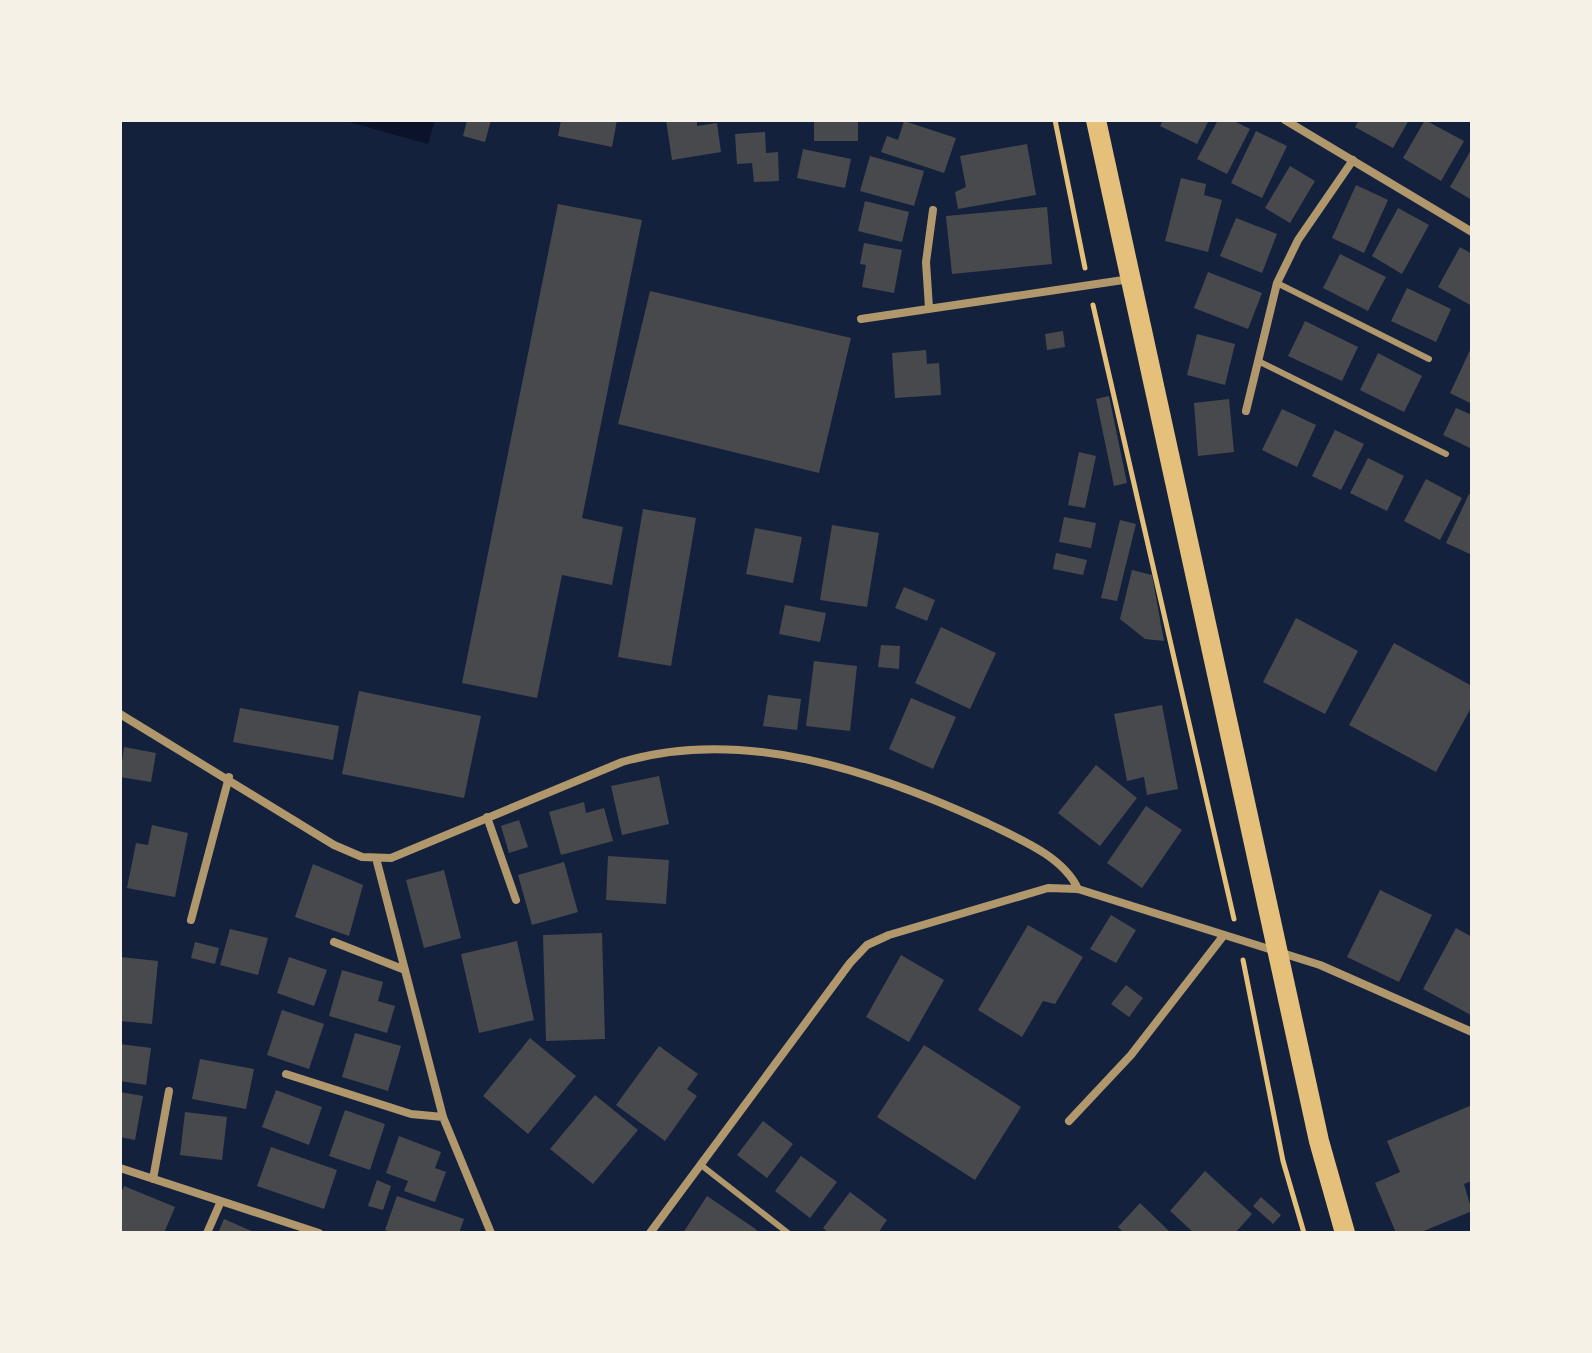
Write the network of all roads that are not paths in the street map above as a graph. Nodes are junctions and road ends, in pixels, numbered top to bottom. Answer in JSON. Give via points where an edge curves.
{"nodes":[{"id":1,"x":1096,"y":120,"type":"edge"},
{"id":2,"x":1285,"y":120,"type":"edge"},
{"id":3,"x":1353,"y":160,"type":"junction"},
{"id":4,"x":933,"y":210,"type":"dead end"},
{"id":5,"x":1472,"y":232,"type":"edge"},
{"id":6,"x":1131,"y":279,"type":"junction"},
{"id":7,"x":1277,"y":283,"type":"junction"},
{"id":8,"x":929,"y":308,"type":"junction"},
{"id":9,"x":861,"y":319,"type":"dead end"},
{"id":10,"x":1429,"y":359,"type":"dead end"},
{"id":11,"x":1258,"y":361,"type":"junction"},
{"id":12,"x":1246,"y":411,"type":"dead end"},
{"id":13,"x":1446,"y":454,"type":"dead end"},
{"id":14,"x":120,"y":714,"type":"edge"},
{"id":15,"x":229,"y":777,"type":"junction"},
{"id":16,"x":487,"y":817,"type":"junction"},
{"id":17,"x":376,"y":858,"type":"junction"},
{"id":18,"x":1078,"y":889,"type":"junction"},
{"id":19,"x":516,"y":900,"type":"dead end"},
{"id":20,"x":191,"y":920,"type":"dead end"},
{"id":21,"x":1224,"y":935,"type":"junction"},
{"id":22,"x":334,"y":942,"type":"dead end"},
{"id":23,"x":1280,"y":955,"type":"junction"},
{"id":24,"x":405,"y":970,"type":"junction"},
{"id":25,"x":1472,"y":1032,"type":"edge"},
{"id":26,"x":286,"y":1074,"type":"dead end"},
{"id":27,"x":169,"y":1091,"type":"dead end"},
{"id":28,"x":443,"y":1117,"type":"junction"},
{"id":29,"x":1069,"y":1121,"type":"dead end"},
{"id":30,"x":701,"y":1165,"type":"junction"},
{"id":31,"x":120,"y":1168,"type":"edge"},
{"id":32,"x":153,"y":1179,"type":"junction"},
{"id":33,"x":221,"y":1201,"type":"junction"},
{"id":34,"x":207,"y":1233,"type":"edge"},
{"id":35,"x":319,"y":1233,"type":"edge"},
{"id":36,"x":491,"y":1233,"type":"edge"},
{"id":37,"x":650,"y":1233,"type":"edge"},
{"id":38,"x":788,"y":1233,"type":"edge"},
{"id":39,"x":1345,"y":1233,"type":"edge"}],
"edges":[{"from":1,"to":6,"type":"main road"},
{"from":2,"to":3,"type":"street"},
{"from":3,"to":5,"type":"street"},
{"from":3,"to":7,"type":"street","via":[[1298,240]]},
{"from":4,"to":8,"type":"street","via":[[926,262]]},
{"from":6,"to":8,"type":"street"},
{"from":6,"to":23,"type":"main road"},
{"from":7,"to":10,"type":"lane"},
{"from":7,"to":11,"type":"street"},
{"from":8,"to":9,"type":"street"},
{"from":11,"to":12,"type":"street"},
{"from":11,"to":13,"type":"lane"},
{"from":14,"to":15,"type":"street"},
{"from":15,"to":17,"type":"street","via":[[334,845]]},
{"from":15,"to":20,"type":"street"},
{"from":16,"to":17,"type":"street","via":[[391,858]]},
{"from":16,"to":18,"type":"street","via":[[622,762],[655,753],[730,750],[857,772],[920,792],[1048,857],[1070,872]]},
{"from":16,"to":19,"type":"street"},
{"from":17,"to":24,"type":"street"},
{"from":18,"to":21,"type":"street"},
{"from":18,"to":30,"type":"street","via":[[1035,891],[867,945]]},
{"from":21,"to":23,"type":"street"},
{"from":21,"to":29,"type":"street","via":[[1131,1055]]},
{"from":22,"to":24,"type":"street"},
{"from":23,"to":25,"type":"street","via":[[1320,965]]},
{"from":23,"to":39,"type":"main road","via":[[1319,1141]]},
{"from":24,"to":28,"type":"street"},
{"from":26,"to":28,"type":"street","via":[[411,1114]]},
{"from":27,"to":32,"type":"street"},
{"from":28,"to":36,"type":"street"},
{"from":30,"to":37,"type":"street"},
{"from":30,"to":38,"type":"lane"},
{"from":31,"to":32,"type":"street"},
{"from":32,"to":33,"type":"street"},
{"from":33,"to":34,"type":"street"},
{"from":33,"to":35,"type":"street"}]}
